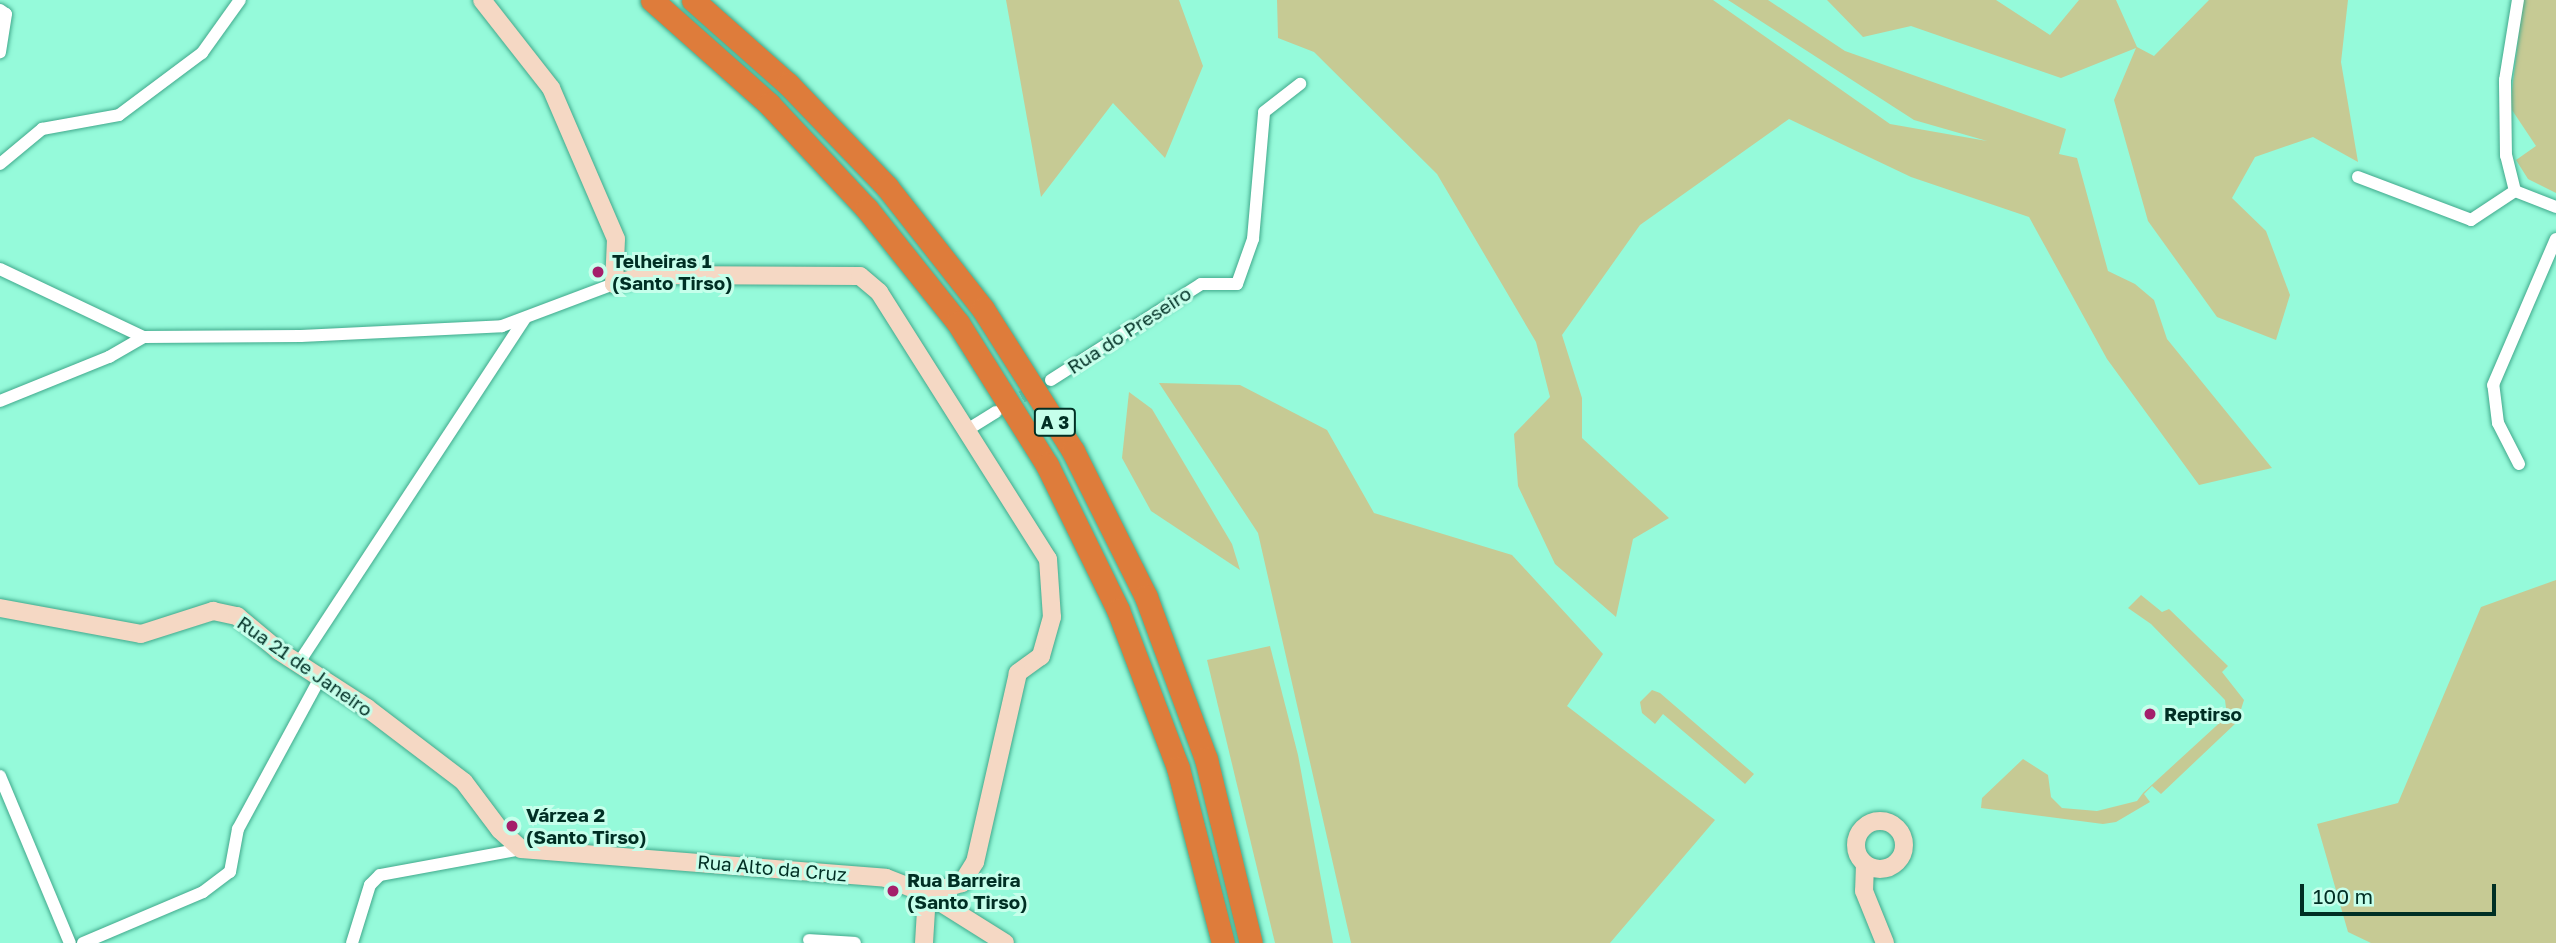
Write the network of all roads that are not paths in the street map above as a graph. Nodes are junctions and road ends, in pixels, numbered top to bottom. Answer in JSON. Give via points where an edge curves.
{"nodes":[{"id":1,"x":240,"y":0,"type":"edge"},
{"id":2,"x":482,"y":0,"type":"edge"},
{"id":3,"x":652,"y":0,"type":"edge"},
{"id":4,"x":693,"y":0,"type":"edge"},
{"id":5,"x":2518,"y":0,"type":"edge"},
{"id":6,"x":0,"y":10,"type":"edge"},
{"id":7,"x":0,"y":53,"type":"edge"},
{"id":8,"x":1300,"y":84,"type":"dead end"},
{"id":9,"x":0,"y":164,"type":"edge"},
{"id":10,"x":2358,"y":177,"type":"dead end"},
{"id":11,"x":2515,"y":191,"type":"junction"},
{"id":12,"x":2556,"y":207,"type":"edge"},
{"id":13,"x":2556,"y":239,"type":"edge"},
{"id":14,"x":0,"y":269,"type":"edge"},
{"id":15,"x":614,"y":284,"type":"junction"},
{"id":16,"x":525,"y":319,"type":"junction"},
{"id":17,"x":143,"y":337,"type":"junction"},
{"id":18,"x":1051,"y":380,"type":"tunnel mouth"},
{"id":19,"x":0,"y":401,"type":"edge"},
{"id":20,"x":996,"y":412,"type":"tunnel mouth"},
{"id":21,"x":967,"y":430,"type":"junction"},
{"id":22,"x":2519,"y":464,"type":"dead end"},
{"id":23,"x":0,"y":608,"type":"edge"},
{"id":24,"x":298,"y":664,"type":"junction"},
{"id":25,"x":320,"y":678,"type":"junction"},
{"id":26,"x":0,"y":776,"type":"edge"},
{"id":27,"x":521,"y":849,"type":"junction"},
{"id":28,"x":1865,"y":864,"type":"dead end"},
{"id":29,"x":927,"y":894,"type":"junction"},
{"id":30,"x":809,"y":940,"type":"dead end"},
{"id":31,"x":70,"y":943,"type":"edge"},
{"id":32,"x":83,"y":943,"type":"edge"},
{"id":33,"x":352,"y":943,"type":"edge"},
{"id":34,"x":854,"y":943,"type":"edge"},
{"id":35,"x":923,"y":943,"type":"edge"},
{"id":36,"x":1005,"y":943,"type":"edge"},
{"id":37,"x":1223,"y":943,"type":"edge"},
{"id":38,"x":1251,"y":943,"type":"edge"},
{"id":39,"x":1885,"y":943,"type":"edge"}],
"edges":[{"from":1,"to":9,"type":"street","via":[[202,53],[120,115],[43,129]]},
{"from":2,"to":15,"type":"street","via":[[551,88],[616,239]]},
{"from":3,"to":37,"type":"highway","number":"A 3","via":[[769,104],[867,209],[958,323],[1047,465],[1118,610],[1178,768]]},
{"from":4,"to":38,"type":"highway","number":"A 3","via":[[788,84],[887,187],[983,309],[1073,451],[1146,597],[1206,759]]},
{"from":5,"to":11,"type":"street","via":[[2505,80],[2506,156]]},
{"from":6,"to":7,"type":"street","via":[[6,14]]},
{"from":8,"to":18,"type":"street","name":"Rua do Preseiro","via":[[1264,112],[1253,239],[1237,284],[1201,284]]},
{"from":10,"to":11,"type":"street","via":[[2471,220]]},
{"from":11,"to":12,"type":"street"},
{"from":13,"to":22,"type":"street","via":[[2493,385],[2498,422]]},
{"from":14,"to":17,"type":"street"},
{"from":15,"to":16,"type":"street"},
{"from":15,"to":21,"type":"street","via":[[647,275],[860,276],[879,292]]},
{"from":16,"to":17,"type":"street","via":[[502,326],[328,335]]},
{"from":16,"to":24,"type":"street"},
{"from":17,"to":19,"type":"street","via":[[109,357]]},
{"from":20,"to":21,"type":"street"},
{"from":21,"to":29,"type":"street","via":[[1048,559],[1052,617],[1041,656],[1018,673],[975,862],[962,883]]},
{"from":23,"to":24,"type":"street","name":"Rua 21 de Janeiro","via":[[141,634],[213,611],[237,616]]},
{"from":24,"to":25,"type":"street","name":"Rua 21 de Janeiro"},
{"from":25,"to":27,"type":"street","name":"Rua 21 de Janeiro","via":[[464,782]]},
{"from":25,"to":32,"type":"street","via":[[238,829],[230,872],[203,892]]},
{"from":26,"to":31,"type":"street"},
{"from":27,"to":29,"type":"street","name":"Rua Alto da Cruz","via":[[886,878]]},
{"from":27,"to":33,"type":"street","via":[[380,875],[370,885]]},
{"from":28,"to":39,"type":"street","via":[[1864,891]]},
{"from":29,"to":35,"type":"street"},
{"from":29,"to":36,"type":"street","name":"Rua Alto da Cruz"},
{"from":30,"to":34,"type":"street"}]}
